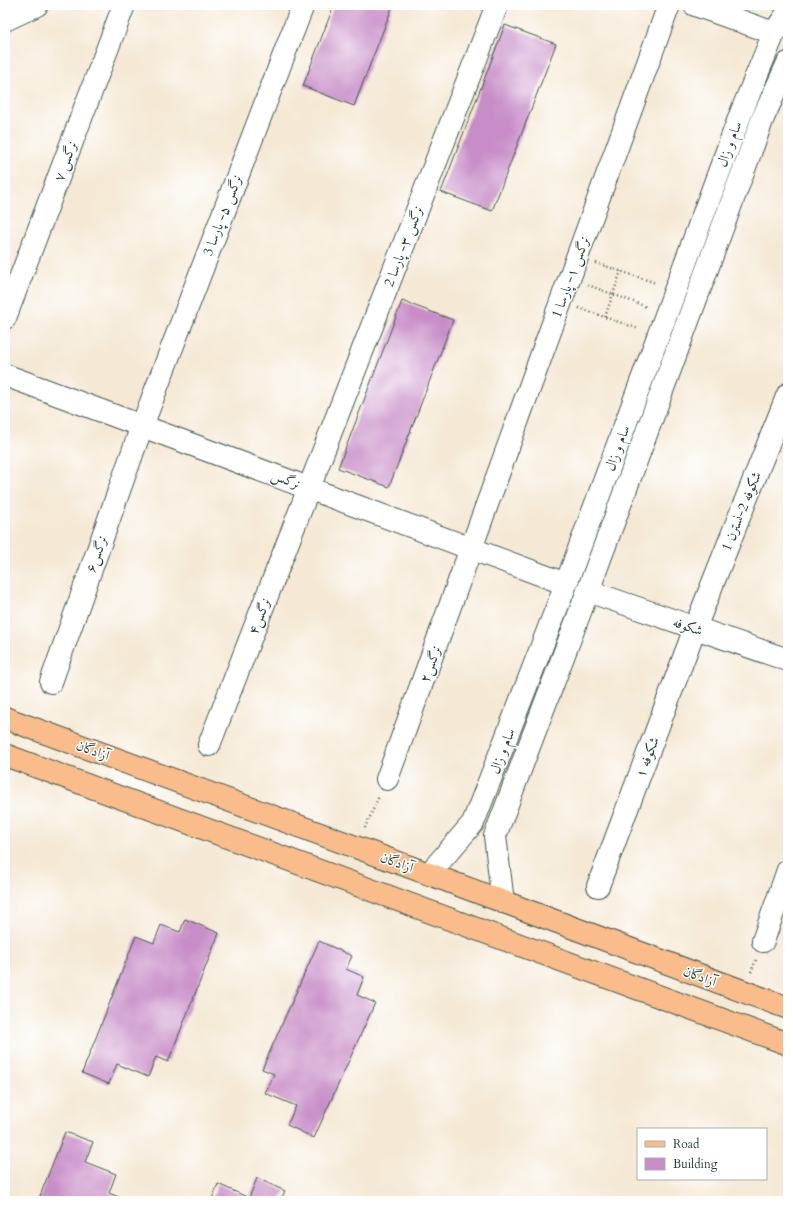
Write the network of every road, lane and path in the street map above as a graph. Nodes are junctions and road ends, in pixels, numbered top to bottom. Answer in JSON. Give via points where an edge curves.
{"nodes":[{"id":1,"x":37,"y":5,"type":"edge"},
{"id":2,"x":124,"y":5,"type":"edge"},
{"id":3,"x":303,"y":5,"type":"edge"},
{"id":4,"x":497,"y":5,"type":"edge"},
{"id":5,"x":669,"y":5,"type":"edge"},
{"id":6,"x":696,"y":5,"type":"edge"},
{"id":7,"x":788,"y":12,"type":"edge"},
{"id":8,"x":5,"y":20,"type":"edge"},
{"id":9,"x":774,"y":33,"type":"junction"},
{"id":10,"x":788,"y":63,"type":"edge"},
{"id":11,"x":578,"y":257,"type":"junction"},
{"id":12,"x":621,"y":272,"type":"junction"},
{"id":13,"x":570,"y":279,"type":"junction"},
{"id":14,"x":675,"y":290,"type":"junction"},
{"id":15,"x":613,"y":294,"type":"junction"},
{"id":16,"x":561,"y":302,"type":"junction"},
{"id":17,"x":666,"y":314,"type":"junction"},
{"id":18,"x":605,"y":317,"type":"junction"},
{"id":19,"x":5,"y":318,"type":"edge"},
{"id":20,"x":658,"y":336,"type":"junction"},
{"id":21,"x":5,"y":375,"type":"edge"},
{"id":22,"x":788,"y":394,"type":"edge"},
{"id":23,"x":142,"y":426,"type":"junction"},
{"id":24,"x":309,"y":488,"type":"junction"},
{"id":25,"x":472,"y":549,"type":"junction"},
{"id":26,"x":566,"y":584,"type":"junction"},
{"id":27,"x":588,"y":591,"type":"junction"},
{"id":28,"x":695,"y":628,"type":"junction"},
{"id":29,"x":788,"y":660,"type":"edge"},
{"id":30,"x":51,"y":682,"type":"dead end"},
{"id":31,"x":5,"y":718,"type":"edge"},
{"id":32,"x":210,"y":745,"type":"dead end"},
{"id":33,"x":5,"y":755,"type":"edge"},
{"id":34,"x":134,"y":766,"type":"junction"},
{"id":35,"x":387,"y":779,"type":"dead end"},
{"id":36,"x":122,"y":798,"type":"junction"},
{"id":37,"x":788,"y":870,"type":"edge"},
{"id":38,"x":429,"y":874,"type":"junction"},
{"id":39,"x":598,"y":886,"type":"dead end"},
{"id":40,"x":503,"y":902,"type":"junction"},
{"id":41,"x":763,"y":941,"type":"dead end"},
{"id":42,"x":788,"y":1008,"type":"edge"},
{"id":43,"x":788,"y":1044,"type":"edge"}],
"edges":[{"from":1,"to":8,"type":"street"},
{"from":2,"to":19,"type":"street","name":"نرگس ۷"},
{"from":3,"to":23,"type":"street","name":"نرگس ۵- پارسا 3"},
{"from":4,"to":24,"type":"street","name":"نرگس ۳- پارسا 2"},
{"from":5,"to":11,"type":"street","name":"نرگس ۱- پارسا 1"},
{"from":6,"to":9,"type":"street"},
{"from":7,"to":9,"type":"street","name":"سام و زال"},
{"from":9,"to":14,"type":"street","name":"سام و زال","via":[[741,113]]},
{"from":10,"to":27,"type":"street","name":"سام و زال","via":[[763,118]]},
{"from":11,"to":12,"type":"path"},
{"from":11,"to":13,"type":"street","name":"نرگس ۱- پارسا 1"},
{"from":12,"to":14,"type":"path"},
{"from":12,"to":15,"type":"path"},
{"from":13,"to":15,"type":"path"},
{"from":13,"to":16,"type":"street","name":"نرگس ۱- پارسا 1"},
{"from":14,"to":17,"type":"street","name":"سام و زال"},
{"from":15,"to":17,"type":"path"},
{"from":15,"to":18,"type":"path"},
{"from":16,"to":18,"type":"path"},
{"from":16,"to":25,"type":"street","name":"نرگس ۱- پارسا 1"},
{"from":17,"to":20,"type":"street","name":"سام و زال"},
{"from":18,"to":20,"type":"path"},
{"from":20,"to":26,"type":"street","name":"سام و زال"},
{"from":21,"to":23,"type":"street","name":"نرگس"},
{"from":22,"to":28,"type":"street","name":"شکوفه 2-نسترن 1"},
{"from":23,"to":24,"type":"street","name":"نرگس"},
{"from":23,"to":30,"type":"street","name":"نرگس۶"},
{"from":24,"to":25,"type":"street","name":"نرگس"},
{"from":24,"to":32,"type":"street","name":"نرگس۴"},
{"from":25,"to":26,"type":"street","name":"نرگس"},
{"from":25,"to":35,"type":"street","name":"نرگس۲"},
{"from":26,"to":27,"type":"street","name":"شکوفه"},
{"from":26,"to":38,"type":"street","name":"سام و زال","via":[[473,823]]},
{"from":27,"to":28,"type":"street","name":"شکوفه"},
{"from":27,"to":40,"type":"street","name":"سام و زال","via":[[495,836]]},
{"from":28,"to":29,"type":"street","name":"شکوفه"},
{"from":28,"to":39,"type":"street","name":"شکوفه ۱"},
{"from":31,"to":34,"type":"main road","name":"آزادگان"},
{"from":33,"to":36,"type":"main road"},
{"from":34,"to":36,"type":"main road"},
{"from":34,"to":38,"type":"main road","name":"آزادگان"},
{"from":36,"to":43,"type":"main road"},
{"from":37,"to":41,"type":"street"},
{"from":38,"to":40,"type":"main road","name":"آزادگان"},
{"from":40,"to":42,"type":"main road","name":"آزادگان"}]}
